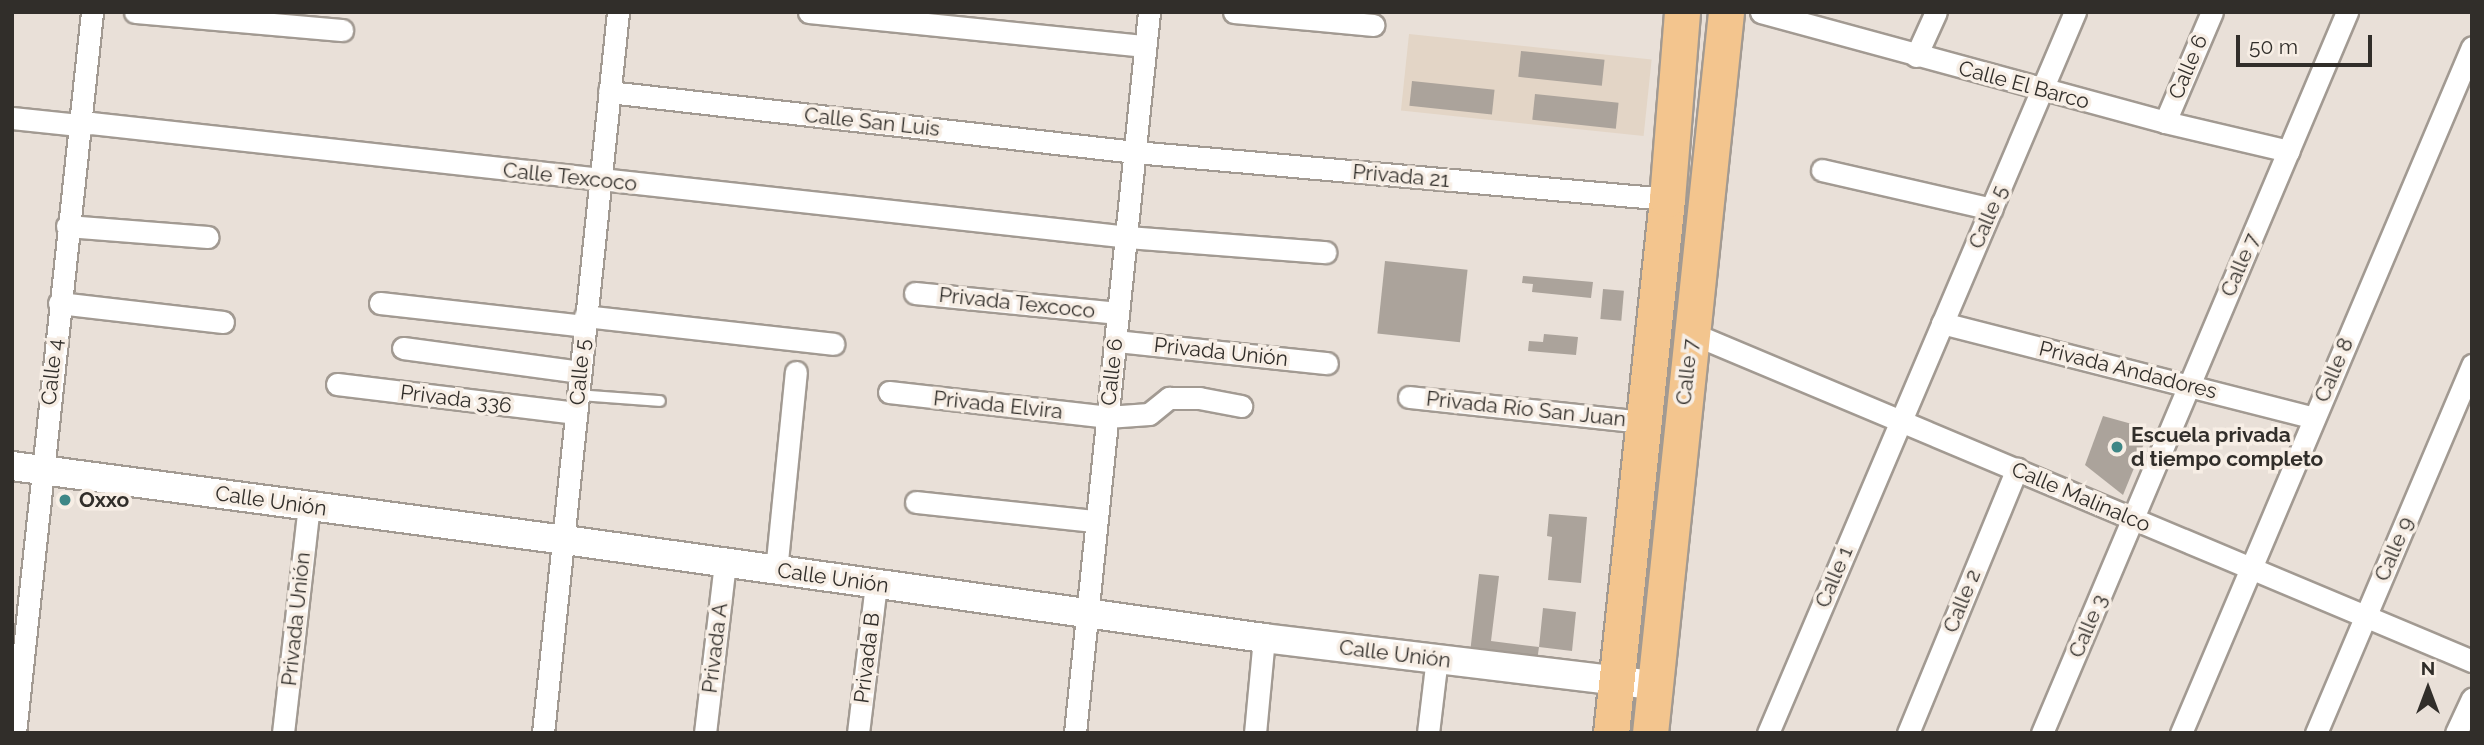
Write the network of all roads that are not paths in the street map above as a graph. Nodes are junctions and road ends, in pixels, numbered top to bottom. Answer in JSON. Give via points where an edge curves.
{"nodes":[{"id":1,"x":92,"y":12,"type":"edge"},
{"id":2,"x":135,"y":12,"type":"edge"},
{"id":3,"x":618,"y":12,"type":"edge"},
{"id":4,"x":808,"y":12,"type":"edge"},
{"id":5,"x":1149,"y":12,"type":"edge"},
{"id":6,"x":1234,"y":12,"type":"edge"},
{"id":7,"x":1682,"y":12,"type":"edge"},
{"id":8,"x":1726,"y":12,"type":"edge"},
{"id":9,"x":1761,"y":12,"type":"edge"},
{"id":10,"x":1936,"y":12,"type":"edge"},
{"id":11,"x":2075,"y":12,"type":"edge"},
{"id":12,"x":2212,"y":12,"type":"edge"},
{"id":13,"x":2347,"y":12,"type":"edge"},
{"id":14,"x":1800,"y":17,"type":"edge"},
{"id":15,"x":1373,"y":25,"type":"dead end"},
{"id":16,"x":342,"y":30,"type":"dead end"},
{"id":17,"x":1145,"y":46,"type":"junction"},
{"id":18,"x":2472,"y":47,"type":"edge"},
{"id":19,"x":1916,"y":56,"type":"junction"},
{"id":20,"x":2042,"y":90,"type":"junction"},
{"id":21,"x":609,"y":92,"type":"junction"},
{"id":22,"x":12,"y":118,"type":"edge"},
{"id":23,"x":2165,"y":122,"type":"junction"},
{"id":24,"x":79,"y":125,"type":"junction"},
{"id":25,"x":2289,"y":151,"type":"junction"},
{"id":26,"x":1135,"y":152,"type":"junction"},
{"id":27,"x":1822,"y":170,"type":"dead end"},
{"id":28,"x":599,"y":181,"type":"junction"},
{"id":29,"x":1667,"y":200,"type":"junction"},
{"id":30,"x":1992,"y":209,"type":"junction"},
{"id":31,"x":67,"y":226,"type":"junction"},
{"id":32,"x":208,"y":237,"type":"dead end"},
{"id":33,"x":1128,"y":237,"type":"junction"},
{"id":34,"x":1325,"y":252,"type":"dead end"},
{"id":35,"x":915,"y":293,"type":"dead end"},
{"id":36,"x":59,"y":303,"type":"junction"},
{"id":37,"x":380,"y":303,"type":"dead end"},
{"id":38,"x":1118,"y":313,"type":"junction"},
{"id":39,"x":223,"y":321,"type":"dead end"},
{"id":40,"x":585,"y":321,"type":"junction"},
{"id":41,"x":1942,"y":323,"type":"junction"},
{"id":42,"x":1691,"y":333,"type":"junction"},
{"id":43,"x":1116,"y":341,"type":"junction"},
{"id":44,"x":833,"y":344,"type":"dead end"},
{"id":45,"x":403,"y":348,"type":"dead end"},
{"id":46,"x":1327,"y":363,"type":"dead end"},
{"id":47,"x":2472,"y":365,"type":"edge"},
{"id":48,"x":580,"y":372,"type":"junction"},
{"id":49,"x":796,"y":372,"type":"dead end"},
{"id":50,"x":337,"y":384,"type":"dead end"},
{"id":51,"x":2189,"y":385,"type":"junction"},
{"id":52,"x":890,"y":393,"type":"dead end"},
{"id":53,"x":1409,"y":397,"type":"dead end"},
{"id":54,"x":660,"y":401,"type":"dead end"},
{"id":55,"x":577,"y":404,"type":"junction"},
{"id":56,"x":1241,"y":406,"type":"dead end"},
{"id":57,"x":1107,"y":417,"type":"junction"},
{"id":58,"x":2314,"y":418,"type":"junction"},
{"id":59,"x":1901,"y":421,"type":"junction"},
{"id":60,"x":1642,"y":422,"type":"junction"},
{"id":61,"x":12,"y":466,"type":"edge"},
{"id":62,"x":2017,"y":469,"type":"junction"},
{"id":63,"x":43,"y":470,"type":"junction"},
{"id":64,"x":916,"y":502,"type":"dead end"},
{"id":65,"x":309,"y":506,"type":"junction"},
{"id":66,"x":2134,"y":519,"type":"junction"},
{"id":67,"x":1095,"y":521,"type":"junction"},
{"id":68,"x":565,"y":540,"type":"junction"},
{"id":69,"x":725,"y":564,"type":"junction"},
{"id":70,"x":2251,"y":568,"type":"junction"},
{"id":71,"x":776,"y":571,"type":"junction"},
{"id":72,"x":876,"y":584,"type":"junction"},
{"id":73,"x":1088,"y":613,"type":"junction"},
{"id":74,"x":2365,"y":616,"type":"junction"},
{"id":75,"x":1264,"y":638,"type":"junction"},
{"id":76,"x":1437,"y":658,"type":"junction"},
{"id":77,"x":2472,"y":661,"type":"edge"},
{"id":78,"x":1616,"y":682,"type":"junction"},
{"id":79,"x":1655,"y":685,"type":"junction"},
{"id":80,"x":2472,"y":698,"type":"edge"},
{"id":81,"x":15,"y":723,"type":"edge"},
{"id":82,"x":283,"y":733,"type":"edge"},
{"id":83,"x":543,"y":733,"type":"edge"},
{"id":84,"x":705,"y":733,"type":"edge"},
{"id":85,"x":858,"y":733,"type":"edge"},
{"id":86,"x":1075,"y":733,"type":"edge"},
{"id":87,"x":1255,"y":733,"type":"edge"},
{"id":88,"x":1429,"y":733,"type":"edge"},
{"id":89,"x":1611,"y":733,"type":"edge"},
{"id":90,"x":1650,"y":733,"type":"edge"},
{"id":91,"x":1768,"y":733,"type":"edge"},
{"id":92,"x":1908,"y":733,"type":"edge"},
{"id":93,"x":2042,"y":733,"type":"edge"},
{"id":94,"x":2181,"y":733,"type":"edge"},
{"id":95,"x":2316,"y":733,"type":"edge"},
{"id":96,"x":2456,"y":733,"type":"edge"}],
"edges":[{"from":1,"to":24,"type":"street","name":"Calle 4"},
{"from":2,"to":16,"type":"street"},
{"from":3,"to":21,"type":"street","name":"Calle 5"},
{"from":4,"to":17,"type":"street"},
{"from":5,"to":17,"type":"street","name":"Calle 6"},
{"from":6,"to":15,"type":"street"},
{"from":7,"to":29,"type":"main road","name":"Calle 7"},
{"from":8,"to":42,"type":"main road","name":"Calle 7"},
{"from":9,"to":14,"type":"street","name":"Calle El Barco"},
{"from":10,"to":19,"type":"street"},
{"from":11,"to":20,"type":"street","name":"Calle 5"},
{"from":12,"to":23,"type":"street","name":"Calle 6"},
{"from":13,"to":25,"type":"street","name":"Calle 7"},
{"from":14,"to":19,"type":"street","name":"Calle El Barco"},
{"from":17,"to":26,"type":"street","name":"Calle 6"},
{"from":18,"to":58,"type":"street","name":"Calle 8"},
{"from":19,"to":20,"type":"street","name":"Calle El Barco"},
{"from":20,"to":23,"type":"street","name":"Calle El Barco"},
{"from":20,"to":30,"type":"street","name":"Calle 5"},
{"from":21,"to":26,"type":"street","name":"Calle San Luis"},
{"from":21,"to":28,"type":"street","name":"Calle 5"},
{"from":22,"to":24,"type":"street","name":"Calle Texcoco"},
{"from":23,"to":25,"type":"street","name":"Calle El Barco"},
{"from":24,"to":28,"type":"street","name":"Calle Texcoco"},
{"from":24,"to":31,"type":"street","name":"Calle 4"},
{"from":25,"to":51,"type":"street","name":"Calle 7"},
{"from":26,"to":29,"type":"street","name":"Privada 21"},
{"from":26,"to":33,"type":"street","name":"Calle 6"},
{"from":27,"to":30,"type":"street"},
{"from":28,"to":33,"type":"street","name":"Calle Texcoco"},
{"from":28,"to":40,"type":"street","name":"Calle 5"},
{"from":29,"to":60,"type":"main road","name":"Calle 7"},
{"from":30,"to":41,"type":"street","name":"Calle 5"},
{"from":31,"to":32,"type":"street"},
{"from":31,"to":36,"type":"street","name":"Calle 4"},
{"from":33,"to":34,"type":"street","name":"Calle Texcoco"},
{"from":33,"to":38,"type":"street","name":"Calle 6"},
{"from":35,"to":38,"type":"street","name":"Privada Texcoco"},
{"from":36,"to":39,"type":"street"},
{"from":36,"to":63,"type":"street","name":"Calle 4"},
{"from":37,"to":40,"type":"street"},
{"from":38,"to":43,"type":"street","name":"Calle 6"},
{"from":40,"to":44,"type":"street"},
{"from":40,"to":48,"type":"street","name":"Calle 5"},
{"from":41,"to":51,"type":"street","name":"Privada Andadores"},
{"from":41,"to":59,"type":"street","name":"Calle 5"},
{"from":42,"to":59,"type":"street","name":"Calle Malinalco"},
{"from":42,"to":79,"type":"main road","name":"Calle 7"},
{"from":43,"to":46,"type":"street","name":"Privada Unión"},
{"from":43,"to":57,"type":"street","name":"Calle 6"},
{"from":45,"to":48,"type":"street"},
{"from":47,"to":74,"type":"street","name":"Calle 9"},
{"from":48,"to":55,"type":"street","name":"Calle 5"},
{"from":49,"to":71,"type":"street"},
{"from":50,"to":55,"type":"street","name":"Privada 336"},
{"from":51,"to":58,"type":"street","name":"Privada Andadores"},
{"from":51,"to":66,"type":"street","name":"Calle 7"},
{"from":52,"to":57,"type":"street","name":"Privada Elvira"},
{"from":53,"to":60,"type":"street","name":"Privada Río San Juan"},
{"from":54,"to":55,"type":"lane"},
{"from":55,"to":68,"type":"street","name":"Calle 5"},
{"from":56,"to":57,"type":"street","name":"Privada Elvira","via":[[1169,398],[1149,414]]},
{"from":57,"to":67,"type":"street","name":"Calle 6"},
{"from":58,"to":70,"type":"street","name":"Calle 8"},
{"from":59,"to":62,"type":"street","name":"Calle Malinalco"},
{"from":59,"to":91,"type":"street","name":"Calle 1"},
{"from":60,"to":78,"type":"main road","name":"Calle 7"},
{"from":61,"to":63,"type":"street","name":"Calle Unión"},
{"from":62,"to":66,"type":"street","name":"Calle Malinalco"},
{"from":62,"to":92,"type":"street","name":"Calle 2"},
{"from":63,"to":65,"type":"street","name":"Calle Unión"},
{"from":63,"to":81,"type":"street","name":"Calle 4"},
{"from":64,"to":67,"type":"street"},
{"from":65,"to":68,"type":"street","name":"Calle Unión"},
{"from":65,"to":82,"type":"street","name":"Privada Unión"},
{"from":66,"to":70,"type":"street","name":"Calle Malinalco"},
{"from":66,"to":93,"type":"street","name":"Calle 3"},
{"from":67,"to":73,"type":"street","name":"Calle 6"},
{"from":68,"to":69,"type":"street","name":"Calle Unión"},
{"from":68,"to":83,"type":"street","name":"Calle 5"},
{"from":69,"to":71,"type":"street","name":"Calle Unión"},
{"from":69,"to":84,"type":"street","name":"Privada A"},
{"from":70,"to":74,"type":"street","name":"Calle Malinalco"},
{"from":70,"to":94,"type":"street","name":"Calle 8"},
{"from":71,"to":72,"type":"street","name":"Calle Unión"},
{"from":72,"to":73,"type":"street","name":"Calle Unión"},
{"from":72,"to":85,"type":"street","name":"Privada B"},
{"from":73,"to":75,"type":"street","name":"Calle Unión"},
{"from":73,"to":86,"type":"street","name":"Calle 6"},
{"from":74,"to":77,"type":"street","name":"Calle Malinalco"},
{"from":74,"to":95,"type":"street","name":"Calle 9"},
{"from":75,"to":76,"type":"street","name":"Calle Unión"},
{"from":75,"to":87,"type":"street"},
{"from":76,"to":78,"type":"street","name":"Calle Unión"},
{"from":76,"to":88,"type":"street"},
{"from":78,"to":79,"type":"street","name":"Calle Unión"},
{"from":78,"to":89,"type":"main road","name":"Calle 7"},
{"from":79,"to":90,"type":"main road","name":"Calle 7"},
{"from":80,"to":96,"type":"street"}]}
